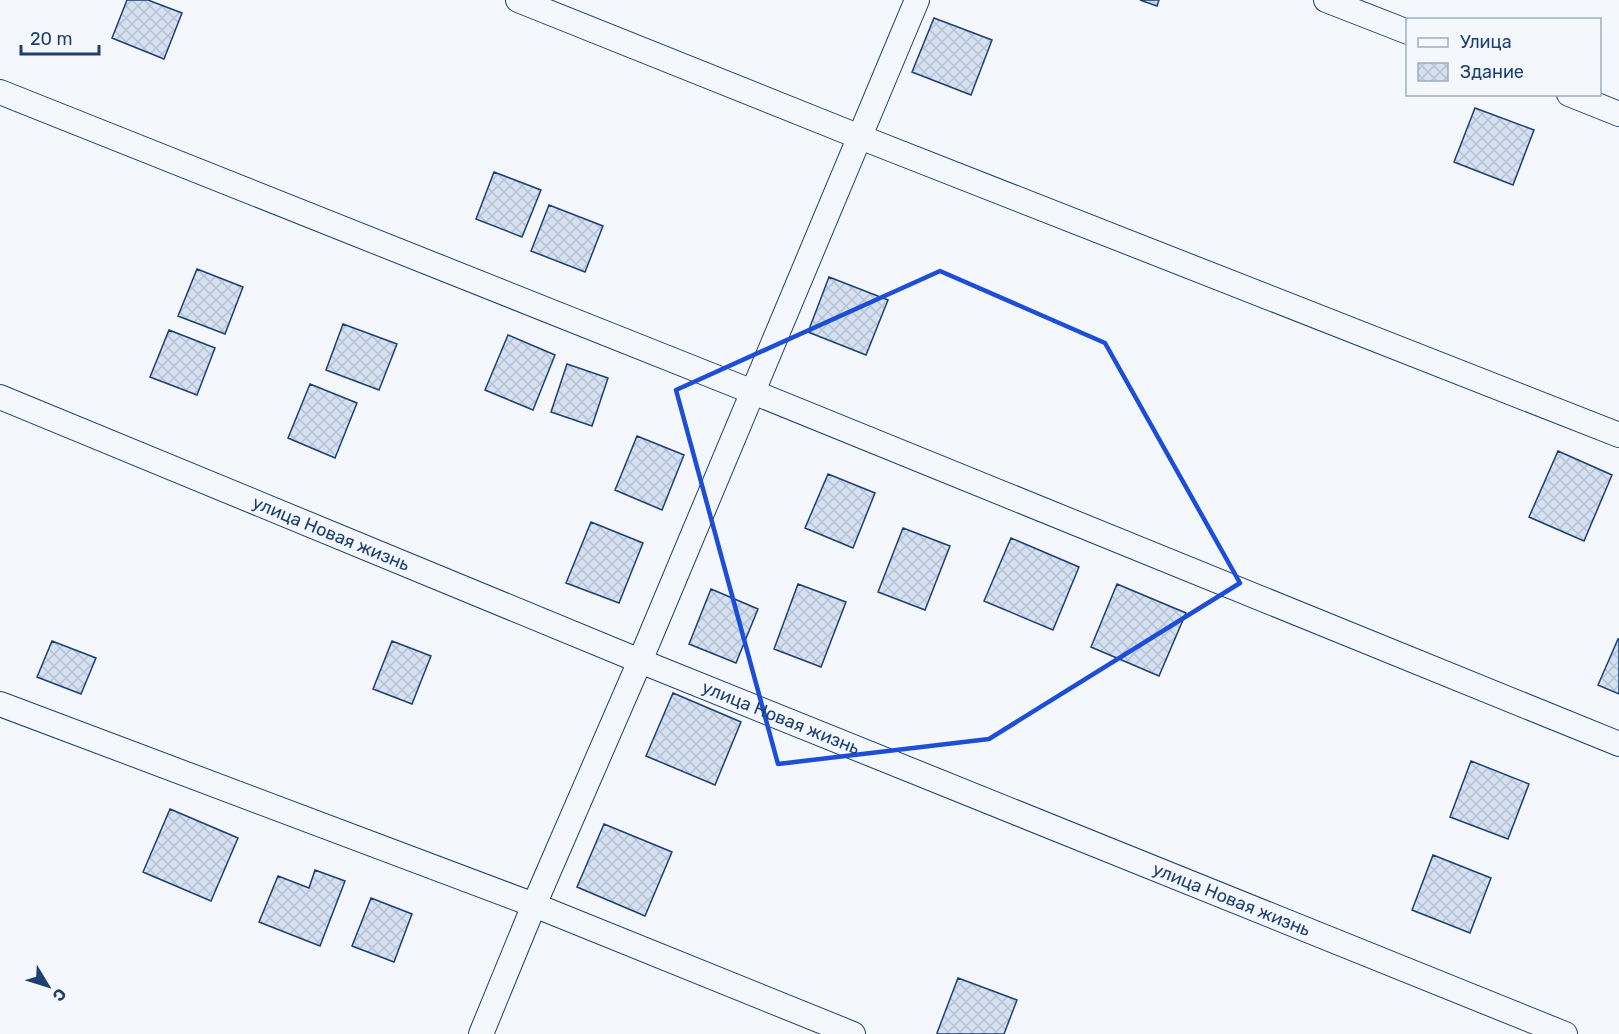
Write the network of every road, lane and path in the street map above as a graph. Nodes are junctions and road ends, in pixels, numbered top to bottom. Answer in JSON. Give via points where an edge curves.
{"nodes":[{"id":1,"x":518,"y":0,"type":"edge"},
{"id":2,"x":917,"y":0,"type":"edge"},
{"id":3,"x":1326,"y":0,"type":"edge"},
{"id":4,"x":1406,"y":32,"type":"edge"},
{"id":5,"x":0,"y":92,"type":"edge"},
{"id":6,"x":1574,"y":96,"type":"edge"},
{"id":7,"x":1619,"y":114,"type":"edge"},
{"id":8,"x":860,"y":138,"type":"junction"},
{"id":9,"x":753,"y":392,"type":"junction"},
{"id":10,"x":0,"y":397,"type":"edge"},
{"id":11,"x":1619,"y":435,"type":"edge"},
{"id":12,"x":640,"y":660,"type":"junction"},
{"id":13,"x":0,"y":704,"type":"edge"},
{"id":14,"x":1619,"y":744,"type":"edge"},
{"id":15,"x":534,"y":905,"type":"junction"},
{"id":16,"x":481,"y":1034,"type":"edge"},
{"id":17,"x":853,"y":1034,"type":"edge"},
{"id":18,"x":1565,"y":1034,"type":"edge"}],
"edges":[{"from":1,"to":8,"type":"street"},
{"from":2,"to":8,"type":"street"},
{"from":3,"to":4,"type":"street"},
{"from":5,"to":9,"type":"street"},
{"from":6,"to":7,"type":"street"},
{"from":8,"to":9,"type":"street"},
{"from":8,"to":11,"type":"street"},
{"from":9,"to":12,"type":"street"},
{"from":9,"to":14,"type":"street"},
{"from":10,"to":12,"type":"street","name":"улица Новая жизнь"},
{"from":12,"to":15,"type":"street"},
{"from":12,"to":18,"type":"street","name":"улица Новая жизнь"},
{"from":13,"to":15,"type":"street"},
{"from":15,"to":16,"type":"street"},
{"from":15,"to":17,"type":"street"}]}
